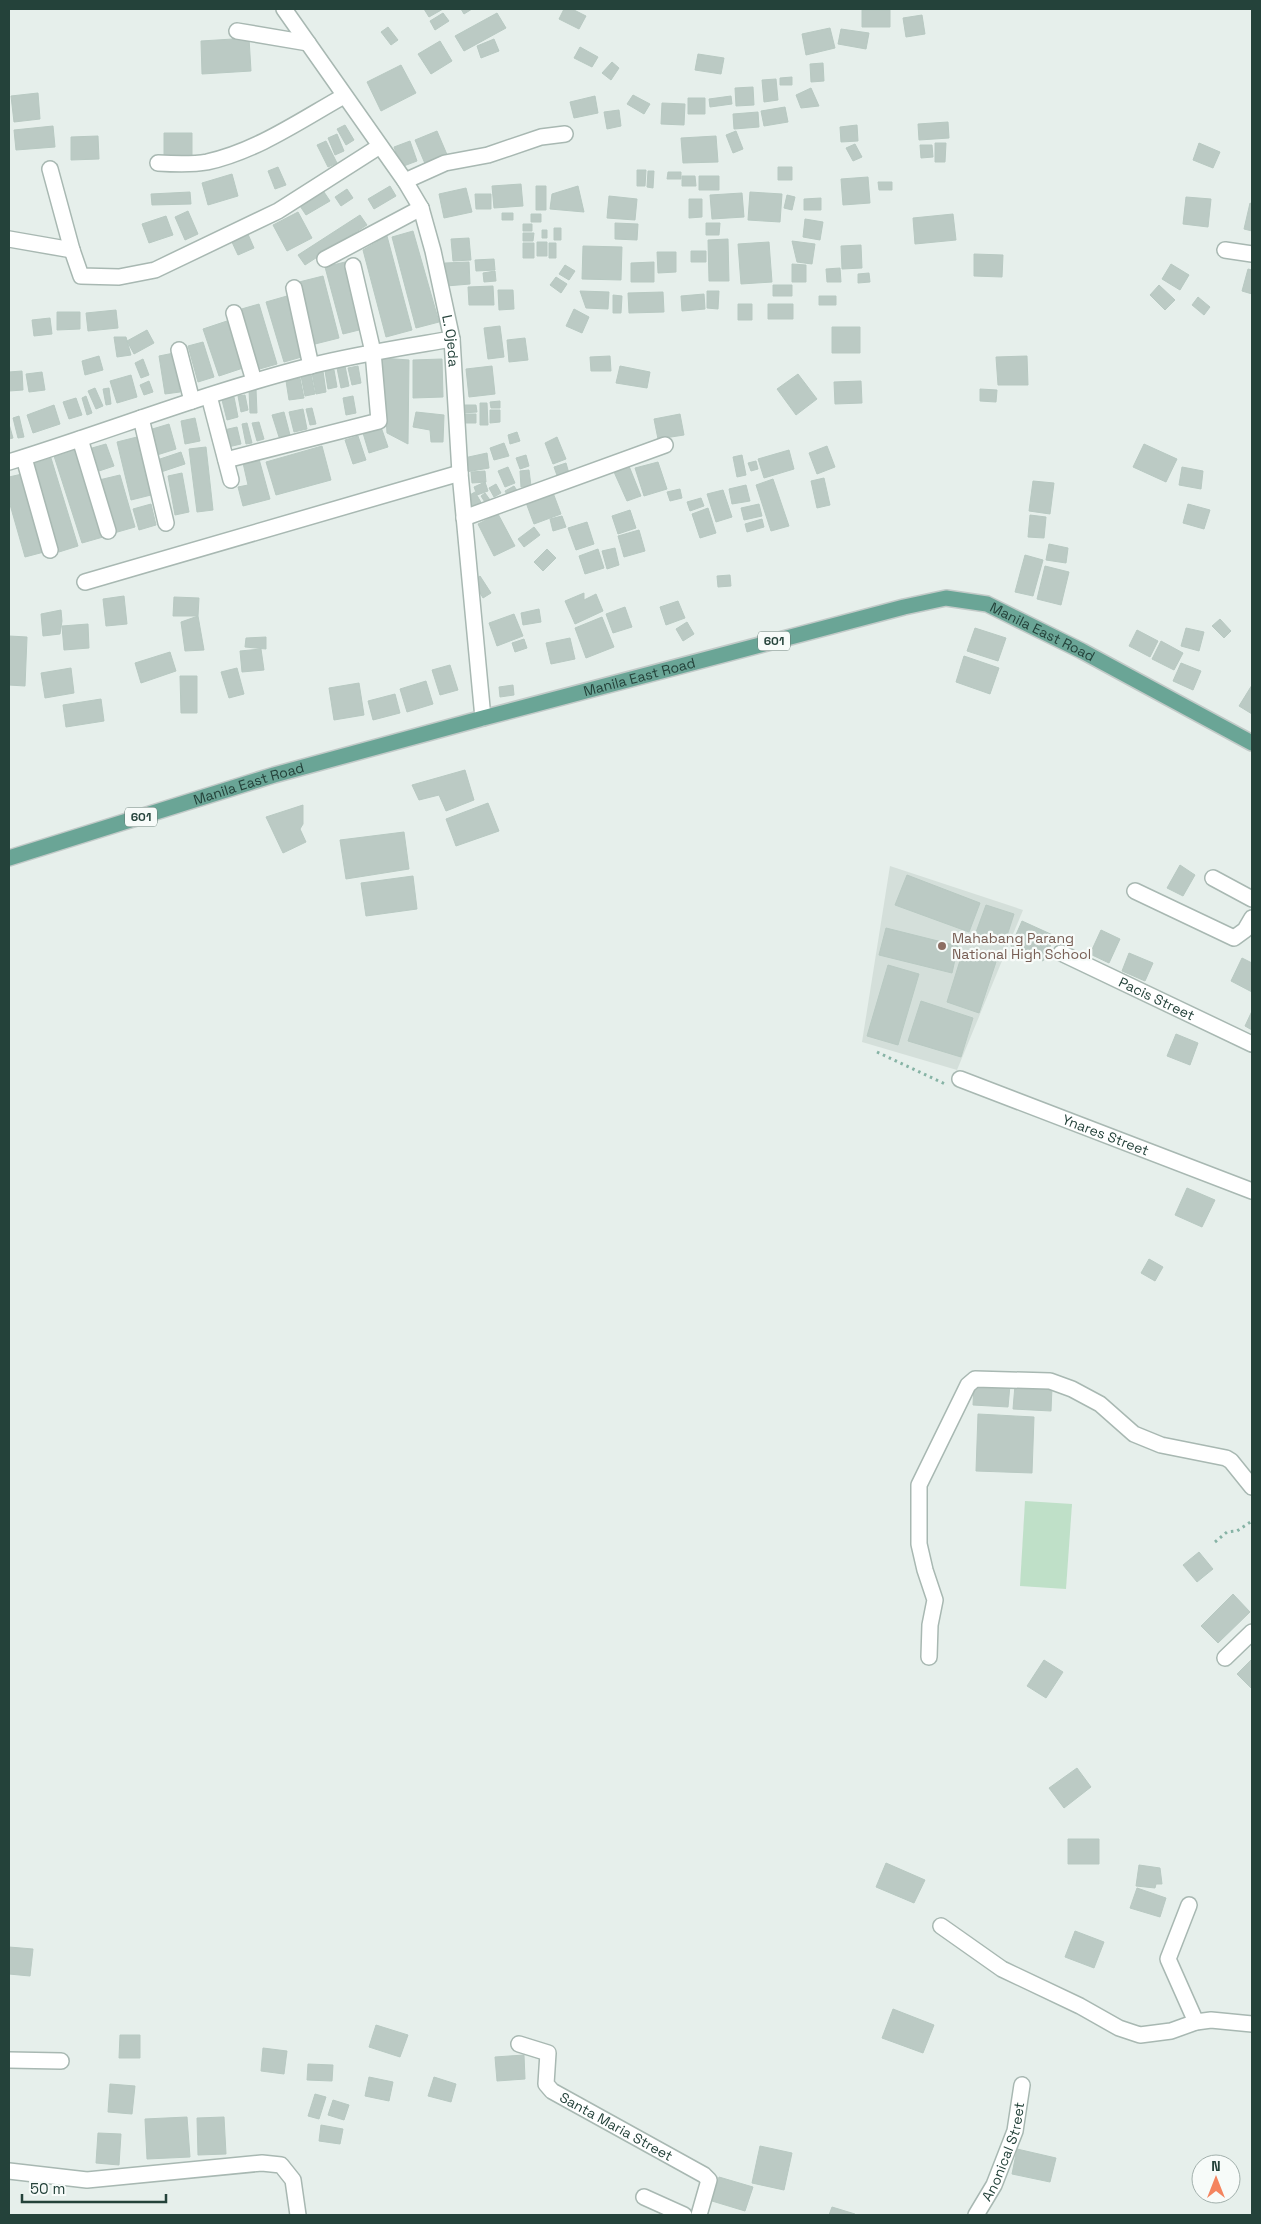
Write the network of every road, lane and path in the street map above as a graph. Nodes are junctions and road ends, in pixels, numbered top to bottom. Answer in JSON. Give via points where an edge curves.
{"nodes":[{"id":1,"x":284,"y":9,"type":"edge"},
{"id":2,"x":237,"y":31,"type":"dead end"},
{"id":3,"x":308,"y":43,"type":"junction"},
{"id":4,"x":344,"y":96,"type":"junction"},
{"id":5,"x":565,"y":134,"type":"dead end"},
{"id":6,"x":380,"y":146,"type":"junction"},
{"id":7,"x":158,"y":164,"type":"dead end"},
{"id":8,"x":50,"y":168,"type":"dead end"},
{"id":9,"x":405,"y":181,"type":"junction"},
{"id":10,"x":421,"y":208,"type":"junction"},
{"id":11,"x":9,"y":238,"type":"edge"},
{"id":12,"x":72,"y":250,"type":"junction"},
{"id":13,"x":1224,"y":250,"type":"dead end"},
{"id":14,"x":1252,"y":254,"type":"edge"},
{"id":15,"x":325,"y":258,"type":"dead end"},
{"id":16,"x":353,"y":266,"type":"dead end"},
{"id":17,"x":294,"y":288,"type":"dead end"},
{"id":18,"x":234,"y":313,"type":"dead end"},
{"id":19,"x":452,"y":339,"type":"junction"},
{"id":20,"x":179,"y":350,"type":"dead end"},
{"id":21,"x":373,"y":352,"type":"junction"},
{"id":22,"x":311,"y":366,"type":"junction"},
{"id":23,"x":254,"y":381,"type":"junction"},
{"id":24,"x":209,"y":396,"type":"junction"},
{"id":25,"x":192,"y":402,"type":"junction"},
{"id":26,"x":141,"y":418,"type":"junction"},
{"id":27,"x":80,"y":439,"type":"junction"},
{"id":28,"x":665,"y":444,"type":"dead end"},
{"id":29,"x":24,"y":458,"type":"junction"},
{"id":30,"x":226,"y":460,"type":"junction"},
{"id":31,"x":9,"y":462,"type":"edge"},
{"id":32,"x":460,"y":473,"type":"junction"},
{"id":33,"x":231,"y":480,"type":"dead end"},
{"id":34,"x":464,"y":518,"type":"junction"},
{"id":35,"x":166,"y":523,"type":"dead end"},
{"id":36,"x":108,"y":531,"type":"dead end"},
{"id":37,"x":50,"y":550,"type":"dead end"},
{"id":38,"x":85,"y":582,"type":"dead end"},
{"id":39,"x":482,"y":718,"type":"junction"},
{"id":40,"x":1252,"y":743,"type":"edge"},
{"id":41,"x":9,"y":858,"type":"edge"},
{"id":42,"x":1213,"y":878,"type":"dead end"},
{"id":43,"x":1135,"y":892,"type":"dead end"},
{"id":44,"x":1252,"y":898,"type":"edge"},
{"id":45,"x":1252,"y":918,"type":"edge"},
{"id":46,"x":1061,"y":953,"type":"dead end"},
{"id":47,"x":1252,"y":1044,"type":"edge"},
{"id":48,"x":877,"y":1052,"type":"dead end"},
{"id":49,"x":960,"y":1079,"type":"joint"},
{"id":50,"x":1252,"y":1191,"type":"edge"},
{"id":51,"x":1252,"y":1487,"type":"edge"},
{"id":52,"x":1252,"y":1522,"type":"edge"},
{"id":53,"x":1215,"y":1542,"type":"dead end"},
{"id":54,"x":1252,"y":1632,"type":"edge"},
{"id":55,"x":929,"y":1656,"type":"dead end"},
{"id":56,"x":1224,"y":1658,"type":"dead end"},
{"id":57,"x":1189,"y":1905,"type":"dead end"},
{"id":58,"x":941,"y":1926,"type":"dead end"},
{"id":59,"x":1196,"y":2022,"type":"junction"},
{"id":60,"x":1252,"y":2024,"type":"edge"},
{"id":61,"x":519,"y":2044,"type":"dead end"},
{"id":62,"x":9,"y":2060,"type":"edge"},
{"id":63,"x":61,"y":2061,"type":"dead end"},
{"id":64,"x":1022,"y":2085,"type":"dead end"},
{"id":65,"x":9,"y":2171,"type":"edge"},
{"id":66,"x":644,"y":2197,"type":"dead end"},
{"id":67,"x":298,"y":2215,"type":"edge"},
{"id":68,"x":684,"y":2215,"type":"edge"},
{"id":69,"x":699,"y":2215,"type":"edge"},
{"id":70,"x":976,"y":2215,"type":"edge"}],
"edges":[{"from":1,"to":3,"type":"street","name":"L. Ojeda"},
{"from":2,"to":3,"type":"street"},
{"from":3,"to":4,"type":"street","name":"L. Ojeda"},
{"from":4,"to":6,"type":"street","name":"L. Ojeda"},
{"from":4,"to":7,"type":"street","via":[[249,149],[206,162]]},
{"from":5,"to":9,"type":"street","via":[[541,137],[488,154],[445,163]]},
{"from":6,"to":9,"type":"street","name":"L. Ojeda"},
{"from":6,"to":12,"type":"street","via":[[278,211],[155,270],[119,277],[81,276]]},
{"from":8,"to":12,"type":"street"},
{"from":9,"to":10,"type":"street","name":"L. Ojeda"},
{"from":10,"to":15,"type":"street"},
{"from":10,"to":19,"type":"street","name":"L. Ojeda"},
{"from":11,"to":12,"type":"street"},
{"from":13,"to":14,"type":"street"},
{"from":16,"to":21,"type":"street"},
{"from":17,"to":22,"type":"street"},
{"from":18,"to":23,"type":"street"},
{"from":19,"to":21,"type":"street"},
{"from":19,"to":32,"type":"street","name":"L. Ojeda"},
{"from":20,"to":25,"type":"street"},
{"from":21,"to":22,"type":"street"},
{"from":21,"to":30,"type":"street","via":[[379,421]]},
{"from":22,"to":23,"type":"street"},
{"from":23,"to":24,"type":"street"},
{"from":24,"to":25,"type":"street"},
{"from":24,"to":30,"type":"street"},
{"from":25,"to":26,"type":"street"},
{"from":26,"to":27,"type":"street"},
{"from":26,"to":35,"type":"street"},
{"from":27,"to":29,"type":"street"},
{"from":27,"to":36,"type":"street"},
{"from":28,"to":34,"type":"street"},
{"from":29,"to":31,"type":"street"},
{"from":29,"to":37,"type":"street"},
{"from":30,"to":33,"type":"street"},
{"from":32,"to":34,"type":"street","name":"L. Ojeda"},
{"from":32,"to":38,"type":"street"},
{"from":34,"to":39,"type":"street","name":"L. Ojeda"},
{"from":39,"to":40,"type":"main road","name":"Manila East Road","number":"601","via":[[946,598],[987,604],[1082,651]]},
{"from":39,"to":41,"type":"main road","name":"Manila East Road","number":"601","via":[[274,775]]},
{"from":42,"to":44,"type":"street"},
{"from":43,"to":45,"type":"street","via":[[1234,938],[1245,930]]},
{"from":46,"to":47,"type":"street","name":"Pacis Street"},
{"from":48,"to":49,"type":"path","via":[[948,1085]]},
{"from":49,"to":50,"type":"street","name":"Ynares Street"},
{"from":51,"to":55,"type":"street","via":[[1226,1458],[1161,1445],[1134,1434],[1100,1404],[1072,1389],[1050,1381],[975,1379],[968,1385],[919,1485],[919,1544],[935,1600]]},
{"from":52,"to":53,"type":"path","via":[[1237,1531],[1227,1532]]},
{"from":54,"to":56,"type":"street"},
{"from":57,"to":59,"type":"street","via":[[1168,1959]]},
{"from":58,"to":59,"type":"street","via":[[1002,1969],[1119,2028],[1140,2035],[1155,2035]]},
{"from":59,"to":60,"type":"street"},
{"from":61,"to":69,"type":"street","name":"Santa Maria Street","via":[[548,2053],[546,2084],[552,2091],[704,2175],[709,2180]]},
{"from":62,"to":63,"type":"street"},
{"from":64,"to":70,"type":"street","name":"Anonical Street","via":[[1015,2131],[994,2184]]},
{"from":65,"to":67,"type":"street","via":[[87,2180],[262,2162],[281,2165],[293,2180]]},
{"from":66,"to":68,"type":"street"}]}
